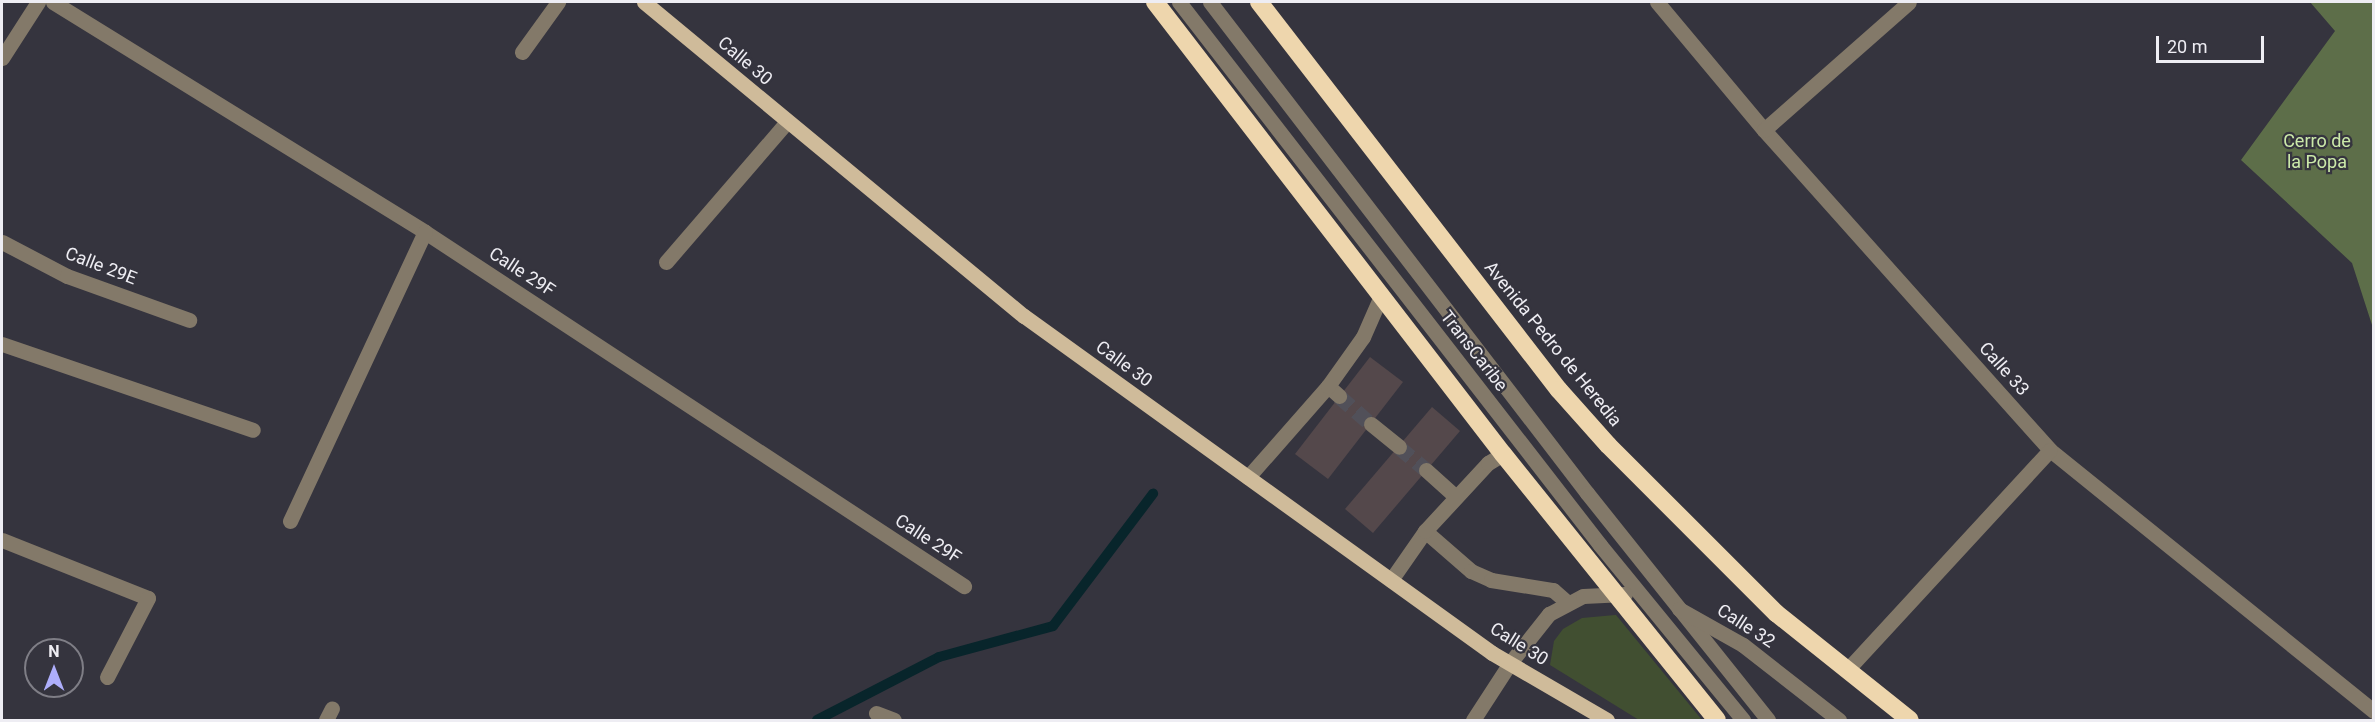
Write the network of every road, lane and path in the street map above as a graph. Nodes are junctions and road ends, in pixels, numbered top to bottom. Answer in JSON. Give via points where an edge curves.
{"nodes":[{"id":1,"x":38,"y":2,"type":"edge"},
{"id":2,"x":53,"y":2,"type":"edge"},
{"id":3,"x":558,"y":2,"type":"edge"},
{"id":4,"x":644,"y":2,"type":"edge"},
{"id":5,"x":1155,"y":2,"type":"edge"},
{"id":6,"x":1179,"y":2,"type":"edge"},
{"id":7,"x":1210,"y":2,"type":"edge"},
{"id":8,"x":1259,"y":2,"type":"edge"},
{"id":9,"x":1656,"y":2,"type":"edge"},
{"id":10,"x":1909,"y":2,"type":"edge"},
{"id":11,"x":3,"y":51,"type":"edge"},
{"id":12,"x":522,"y":52,"type":"dead end"},
{"id":13,"x":788,"y":122,"type":"junction"},
{"id":14,"x":1764,"y":130,"type":"junction"},
{"id":15,"x":425,"y":232,"type":"junction"},
{"id":16,"x":2,"y":242,"type":"edge"},
{"id":17,"x":666,"y":262,"type":"dead end"},
{"id":18,"x":1381,"y":296,"type":"junction"},
{"id":19,"x":189,"y":320,"type":"dead end"},
{"id":20,"x":2,"y":344,"type":"edge"},
{"id":21,"x":1371,"y":424,"type":"tunnel mouth"},
{"id":22,"x":253,"y":430,"type":"dead end"},
{"id":23,"x":1399,"y":447,"type":"tunnel mouth"},
{"id":24,"x":2050,"y":450,"type":"junction"},
{"id":25,"x":1503,"y":454,"type":"junction"},
{"id":26,"x":1426,"y":470,"type":"tunnel mouth"},
{"id":27,"x":1248,"y":477,"type":"junction"},
{"id":28,"x":1456,"y":497,"type":"junction"},
{"id":29,"x":290,"y":521,"type":"dead end"},
{"id":30,"x":1425,"y":531,"type":"junction"},
{"id":31,"x":2,"y":540,"type":"edge"},
{"id":32,"x":1391,"y":580,"type":"junction"},
{"id":33,"x":964,"y":586,"type":"dead end"},
{"id":34,"x":1616,"y":593,"type":"junction"},
{"id":35,"x":1641,"y":596,"type":"junction"},
{"id":36,"x":1568,"y":603,"type":"junction"},
{"id":37,"x":1676,"y":608,"type":"junction"},
{"id":38,"x":1510,"y":663,"type":"junction"},
{"id":39,"x":1847,"y":670,"type":"junction"},
{"id":40,"x":107,"y":677,"type":"dead end"},
{"id":41,"x":2373,"y":711,"type":"edge"},
{"id":42,"x":876,"y":713,"type":"dead end"},
{"id":43,"x":894,"y":720,"type":"edge"},
{"id":44,"x":1473,"y":720,"type":"edge"},
{"id":45,"x":1607,"y":720,"type":"edge"},
{"id":46,"x":1718,"y":720,"type":"edge"},
{"id":47,"x":1743,"y":720,"type":"edge"},
{"id":48,"x":1768,"y":720,"type":"edge"},
{"id":49,"x":1839,"y":720,"type":"edge"},
{"id":50,"x":1910,"y":720,"type":"edge"}],
"edges":[{"from":1,"to":11,"type":"street"},
{"from":2,"to":15,"type":"street","name":"Calle 29F"},
{"from":3,"to":12,"type":"street"},
{"from":4,"to":13,"type":"main road","name":"Calle 30"},
{"from":5,"to":18,"type":"highway"},
{"from":6,"to":35,"type":"street","name":"TransCaribe"},
{"from":7,"to":37,"type":"street","name":"TransCaribe"},
{"from":8,"to":39,"type":"highway","name":"Avenida Pedro de Heredia","via":[[1559,390],[1731,571]]},
{"from":9,"to":14,"type":"street","name":"Calle 33"},
{"from":10,"to":14,"type":"street"},
{"from":13,"to":17,"type":"street"},
{"from":13,"to":27,"type":"main road","name":"Calle 30","via":[[1024,316]]},
{"from":14,"to":24,"type":"street","name":"Calle 33"},
{"from":15,"to":29,"type":"street"},
{"from":15,"to":33,"type":"street","name":"Calle 29F"},
{"from":16,"to":19,"type":"street","name":"Calle 29E","via":[[67,276]]},
{"from":18,"to":25,"type":"highway"},
{"from":18,"to":27,"type":"street","via":[[1334,391]]},
{"from":20,"to":22,"type":"street"},
{"from":21,"to":23,"type":"street"},
{"from":24,"to":39,"type":"street"},
{"from":24,"to":41,"type":"street","name":"Calle 33"},
{"from":25,"to":28,"type":"street"},
{"from":25,"to":34,"type":"highway"},
{"from":26,"to":28,"type":"street"},
{"from":27,"to":32,"type":"main road","name":"Calle 30"},
{"from":28,"to":30,"type":"street"},
{"from":30,"to":32,"type":"street"},
{"from":30,"to":36,"type":"street","via":[[1471,571],[1491,580],[1553,590]]},
{"from":31,"to":40,"type":"street","via":[[148,598]]},
{"from":32,"to":38,"type":"main road","name":"Calle 30"},
{"from":34,"to":35,"type":"street","name":"Calle 32"},
{"from":34,"to":36,"type":"street","name":"Calle 32","via":[[1583,596]]},
{"from":34,"to":46,"type":"highway"},
{"from":35,"to":37,"type":"street","name":"Calle 32"},
{"from":35,"to":47,"type":"street","name":"TransCaribe"},
{"from":36,"to":38,"type":"street","name":"Calle 32","via":[[1539,623]]},
{"from":37,"to":48,"type":"street","name":"TransCaribe"},
{"from":37,"to":49,"type":"street","name":"Calle 32","via":[[1743,645]]},
{"from":38,"to":44,"type":"street","name":"Calle 32"},
{"from":38,"to":45,"type":"main road","name":"Calle 30"},
{"from":39,"to":50,"type":"highway","name":"Avenida Pedro de Heredia"},
{"from":42,"to":43,"type":"street"}]}
